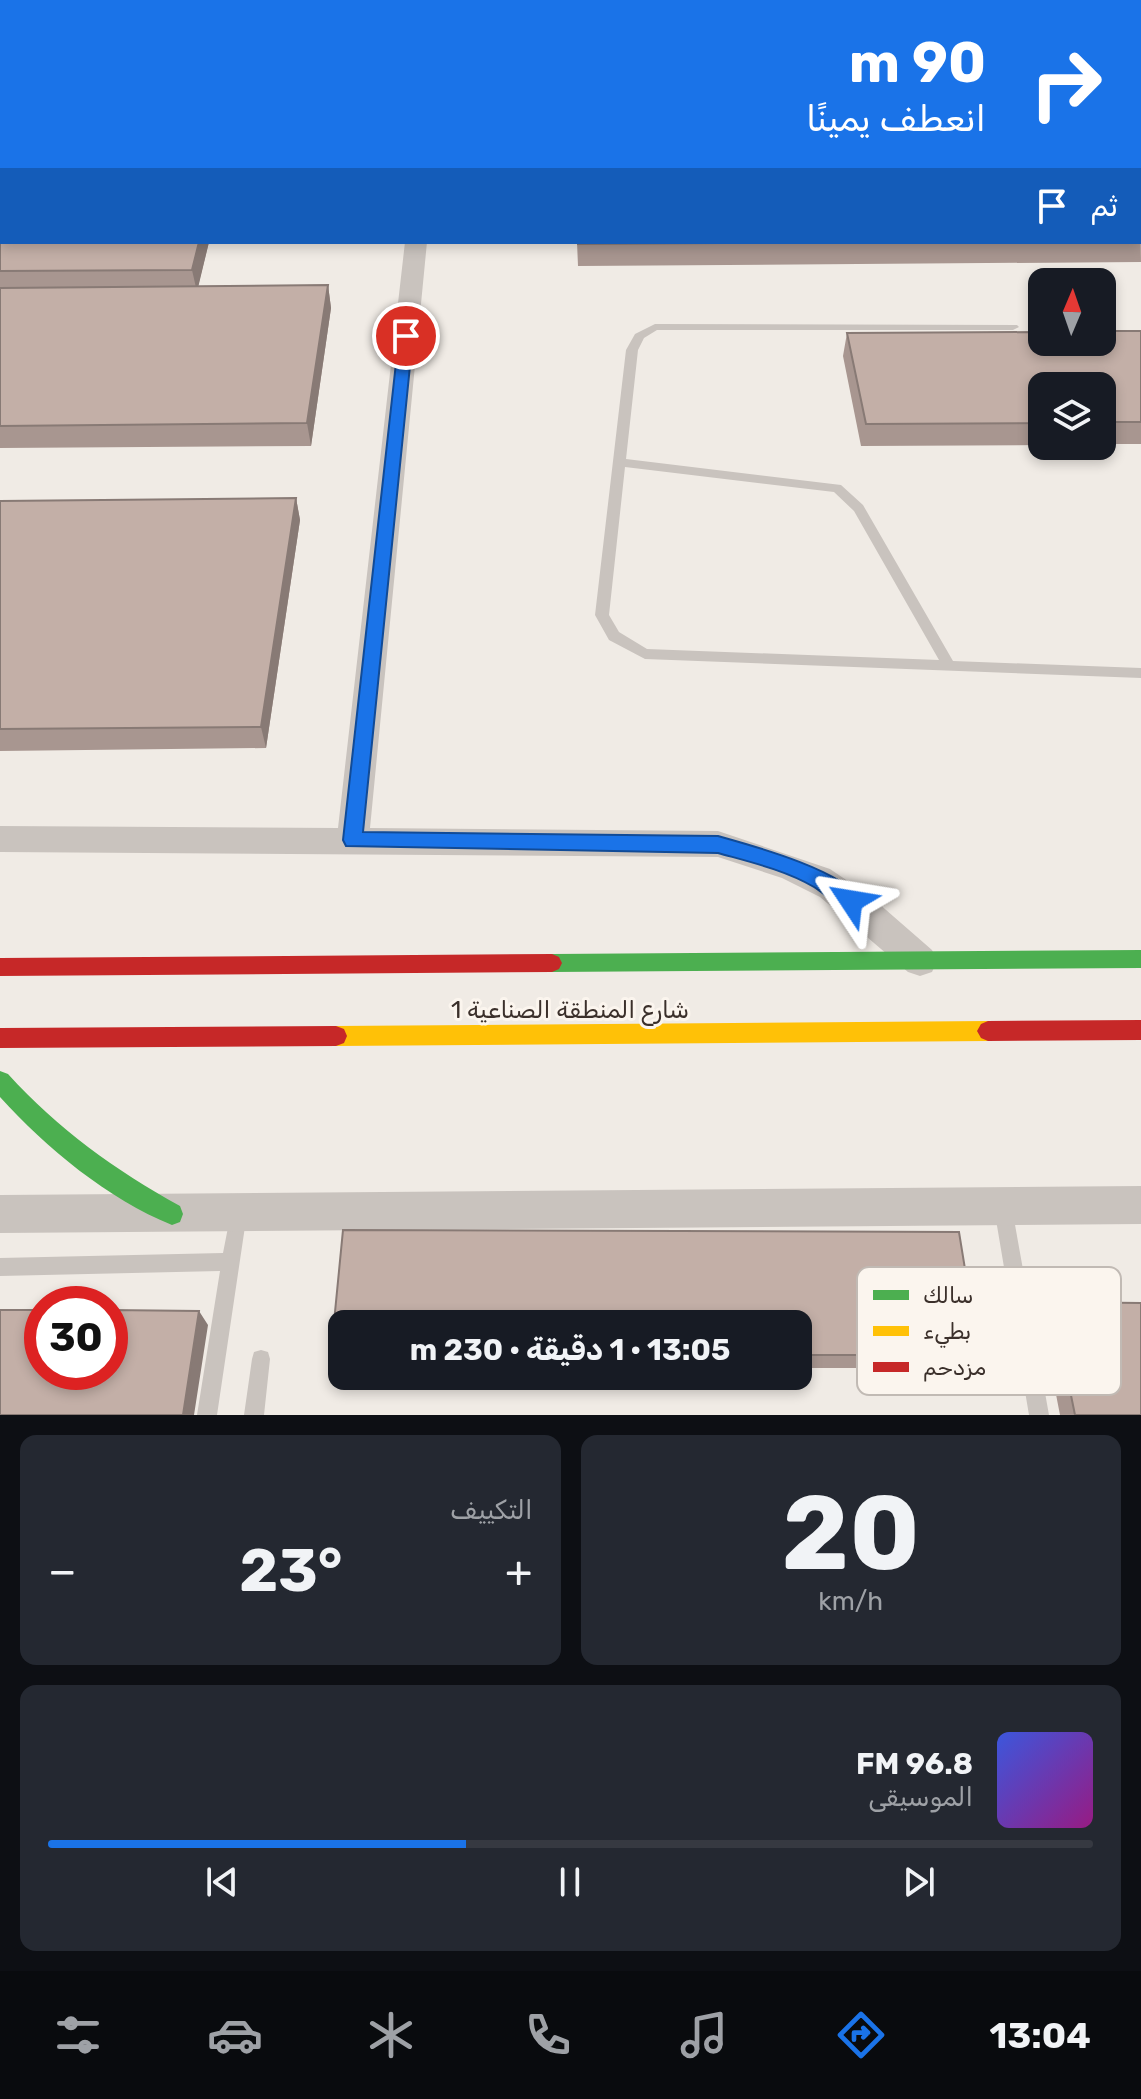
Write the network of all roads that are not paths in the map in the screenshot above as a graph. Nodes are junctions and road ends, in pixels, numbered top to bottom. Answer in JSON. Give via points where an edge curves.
{"nodes":[{"id":1,"x":416,"y":244,"type":"edge"},
{"id":2,"x":1013,"y":327,"type":"dead end"},
{"id":3,"x":619,"y":462,"type":"junction"},
{"id":4,"x":949,"y":666,"type":"junction"},
{"id":5,"x":1141,"y":673,"type":"edge"},
{"id":6,"x":0,"y":839,"type":"edge"},
{"id":7,"x":353,"y":840,"type":"junction"},
{"id":8,"x":1141,"y":959,"type":"edge"},
{"id":9,"x":920,"y":961,"type":"junction"},
{"id":10,"x":0,"y":967,"type":"edge"},
{"id":11,"x":1141,"y":1030,"type":"edge"},
{"id":12,"x":0,"y":1038,"type":"edge"},
{"id":13,"x":0,"y":1081,"type":"edge"},
{"id":14,"x":1002,"y":1204,"type":"junction"},
{"id":15,"x":1141,"y":1205,"type":"edge"},
{"id":16,"x":238,"y":1213,"type":"junction"},
{"id":17,"x":0,"y":1214,"type":"edge"},
{"id":18,"x":172,"y":1214,"type":"junction"},
{"id":19,"x":230,"y":1262,"type":"junction"},
{"id":20,"x":0,"y":1267,"type":"edge"},
{"id":21,"x":1013,"y":1267,"type":"edge"},
{"id":22,"x":261,"y":1359,"type":"dead end"},
{"id":23,"x":1035,"y":1395,"type":"edge"},
{"id":24,"x":207,"y":1415,"type":"edge"},
{"id":25,"x":254,"y":1415,"type":"edge"},
{"id":26,"x":1039,"y":1415,"type":"edge"}],
"edges":[{"from":1,"to":7,"type":"street"},
{"from":2,"to":3,"type":"lane","via":[[655,327],[639,336],[632,350]]},
{"from":3,"to":4,"type":"lane","via":[[837,488],[859,508]]},
{"from":3,"to":4,"type":"lane","via":[[602,615],[614,636],[645,654]]},
{"from":4,"to":5,"type":"lane"},
{"from":6,"to":7,"type":"street"},
{"from":7,"to":9,"type":"street","via":[[718,844],[819,880]]},
{"from":8,"to":9,"type":"street","name":"شارع المنطقة الصناعية 1"},
{"from":9,"to":10,"type":"street","name":"شارع المنطقة الصناعية 1"},
{"from":11,"to":12,"type":"street","name":"شارع المنطقة الصناعية 1"},
{"from":13,"to":18,"type":"street","via":[[76,1156]]},
{"from":14,"to":15,"type":"street"},
{"from":14,"to":16,"type":"street"},
{"from":14,"to":21,"type":"lane"},
{"from":16,"to":18,"type":"street"},
{"from":16,"to":19,"type":"lane"},
{"from":17,"to":18,"type":"street"},
{"from":19,"to":20,"type":"lane"},
{"from":19,"to":24,"type":"lane"},
{"from":22,"to":25,"type":"lane"},
{"from":23,"to":26,"type":"lane"}]}
